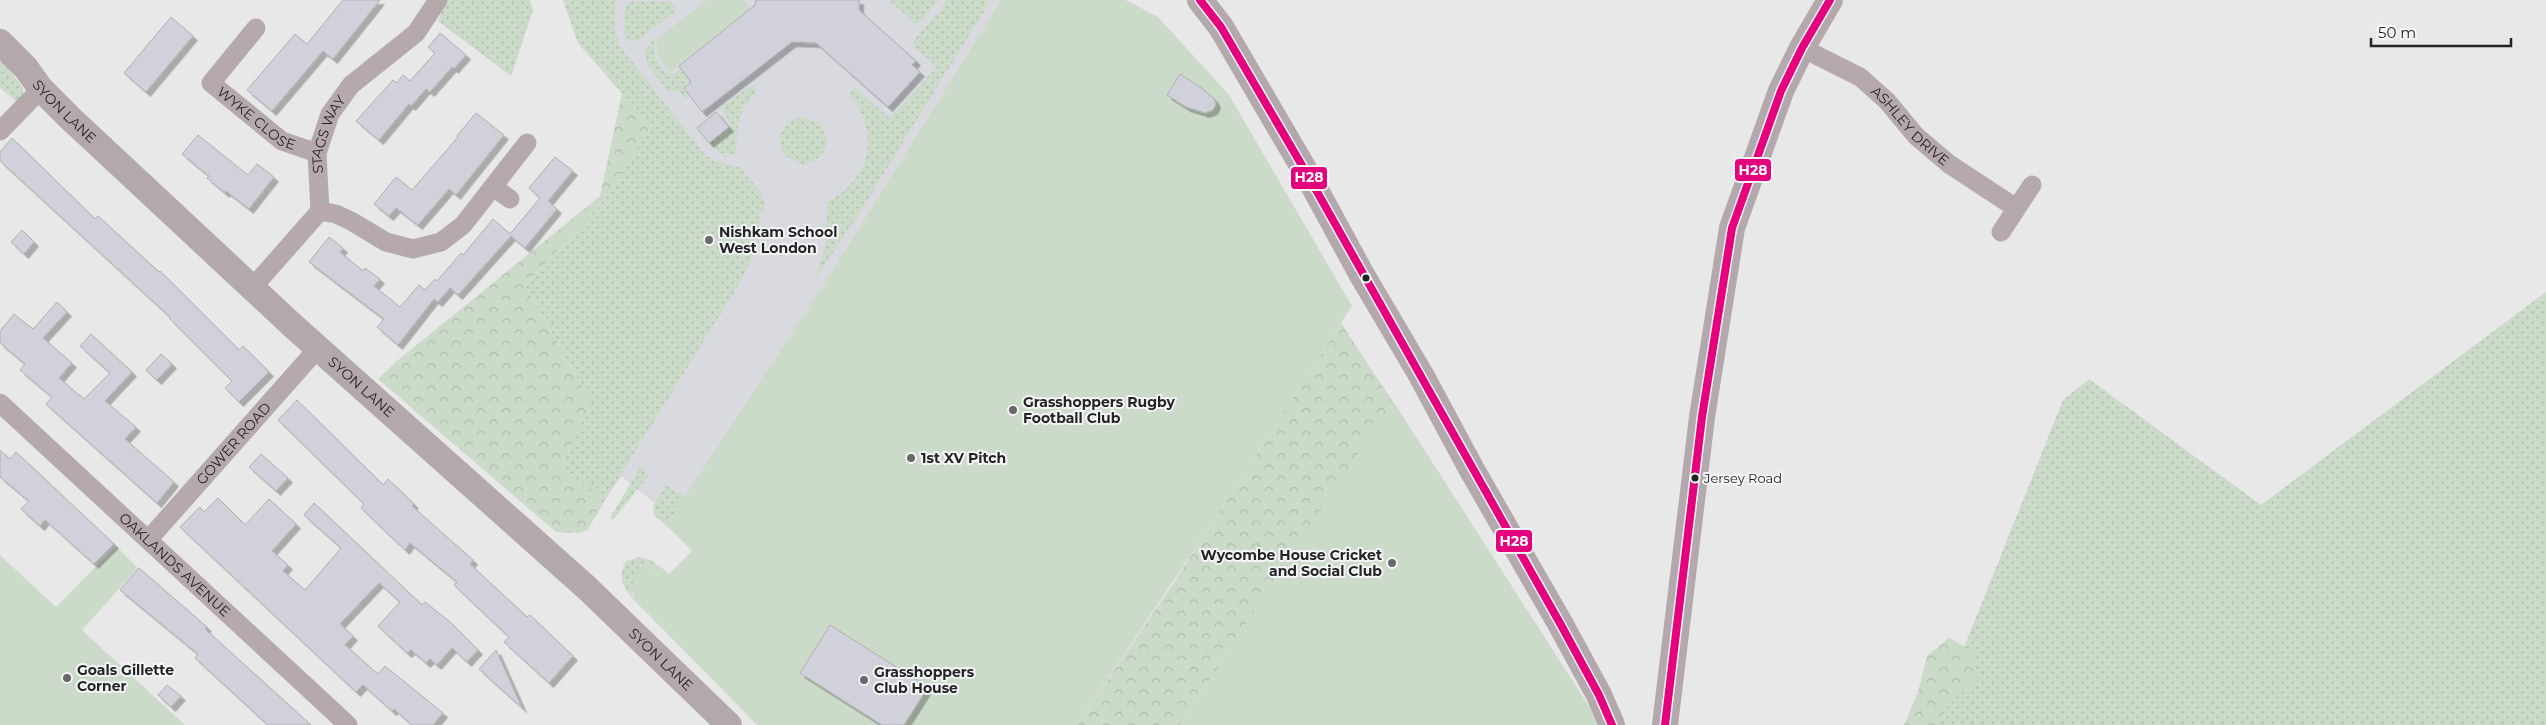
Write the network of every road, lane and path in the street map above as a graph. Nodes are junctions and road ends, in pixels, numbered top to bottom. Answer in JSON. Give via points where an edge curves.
{"nodes":[{"id":1,"x":438,"y":0,"type":"edge"},
{"id":2,"x":1200,"y":0,"type":"edge"},
{"id":3,"x":1830,"y":0,"type":"edge"},
{"id":4,"x":256,"y":28,"type":"dead end"},
{"id":5,"x":0,"y":42,"type":"edge"},
{"id":6,"x":1802,"y":48,"type":"junction"},
{"id":7,"x":41,"y":90,"type":"junction"},
{"id":8,"x":0,"y":131,"type":"edge"},
{"id":9,"x":528,"y":143,"type":"dead end"},
{"id":10,"x":317,"y":153,"type":"junction"},
{"id":11,"x":2032,"y":185,"type":"dead end"},
{"id":12,"x":493,"y":187,"type":"junction"},
{"id":13,"x":510,"y":199,"type":"dead end"},
{"id":14,"x":2016,"y":208,"type":"junction"},
{"id":15,"x":320,"y":211,"type":"junction"},
{"id":16,"x":2001,"y":232,"type":"dead end"},
{"id":17,"x":253,"y":287,"type":"junction"},
{"id":18,"x":318,"y":347,"type":"junction"},
{"id":19,"x":0,"y":402,"type":"edge"},
{"id":20,"x":148,"y":540,"type":"junction"},
{"id":21,"x":348,"y":725,"type":"edge"},
{"id":22,"x":729,"y":725,"type":"edge"},
{"id":23,"x":1612,"y":725,"type":"edge"},
{"id":24,"x":1665,"y":725,"type":"edge"}],
"edges":[{"from":1,"to":10,"type":"street","name":"STAGS WAY","via":[[416,33],[351,85],[330,114]]},
{"from":2,"to":23,"type":"street","via":[[1221,27],[1283,133],[1561,625]]},
{"from":3,"to":6,"type":"street"},
{"from":4,"to":10,"type":"street","name":"WYKE CLOSE","via":[[211,83],[282,141]]},
{"from":5,"to":7,"type":"street","name":"SYON LANE","via":[[26,68]]},
{"from":6,"to":14,"type":"street","name":"ASHLEY DRIVE","via":[[1860,77],[1887,101],[1916,136],[1948,164]]},
{"from":6,"to":24,"type":"street","via":[[1781,91],[1732,228],[1702,417]]},
{"from":7,"to":8,"type":"street"},
{"from":7,"to":17,"type":"street","name":"SYON LANE"},
{"from":9,"to":12,"type":"street"},
{"from":10,"to":15,"type":"street","name":"STAGS WAY"},
{"from":11,"to":14,"type":"street"},
{"from":12,"to":13,"type":"street"},
{"from":12,"to":15,"type":"street","via":[[463,225],[441,242],[413,249],[386,242],[352,221]]},
{"from":14,"to":16,"type":"street"},
{"from":15,"to":17,"type":"street"},
{"from":17,"to":18,"type":"street","name":"SYON LANE"},
{"from":18,"to":20,"type":"street","name":"GOWER ROAD"},
{"from":18,"to":22,"type":"street","name":"SYON LANE","via":[[587,588]]},
{"from":19,"to":20,"type":"street","name":"OAKLANDS AVENUE"},
{"from":20,"to":21,"type":"street","name":"OAKLANDS AVENUE"}]}
